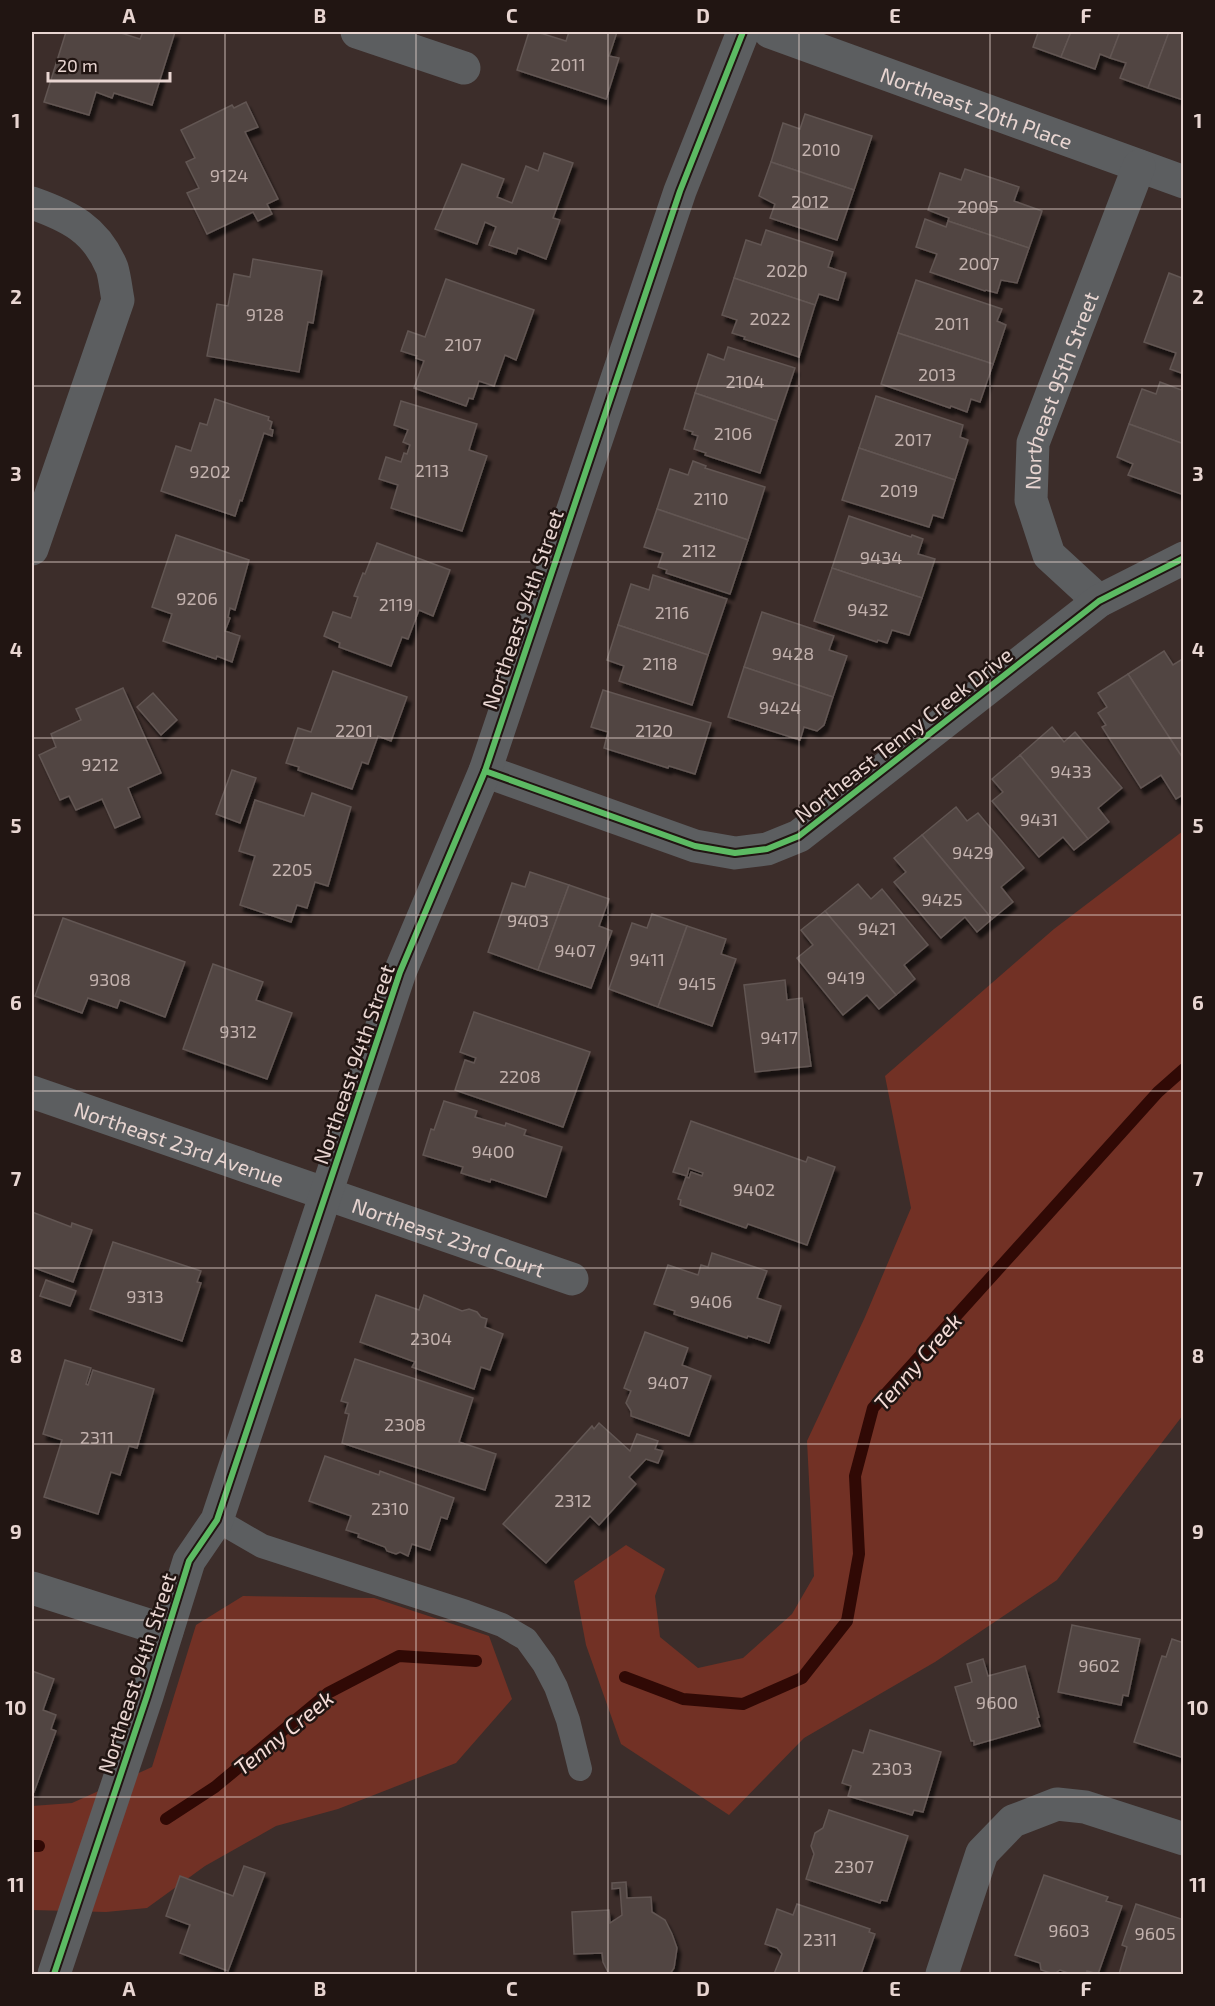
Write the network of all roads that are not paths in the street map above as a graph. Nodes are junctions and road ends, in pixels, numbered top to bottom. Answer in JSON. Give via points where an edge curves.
{"nodes":[{"id":1,"x":357,"y":32,"type":"edge"},
{"id":2,"x":743,"y":32,"type":"edge"},
{"id":3,"x":770,"y":32,"type":"edge"},
{"id":4,"x":464,"y":68,"type":"dead end"},
{"id":5,"x":1139,"y":166,"type":"junction"},
{"id":6,"x":1184,"y":182,"type":"edge"},
{"id":7,"x":32,"y":203,"type":"edge"},
{"id":8,"x":32,"y":549,"type":"edge"},
{"id":9,"x":1184,"y":558,"type":"edge"},
{"id":10,"x":1099,"y":601,"type":"junction"},
{"id":11,"x":485,"y":771,"type":"junction"},
{"id":12,"x":32,"y":1092,"type":"edge"},
{"id":13,"x":326,"y":1193,"type":"junction"},
{"id":14,"x":572,"y":1279,"type":"dead end"},
{"id":15,"x":217,"y":1520,"type":"junction"},
{"id":16,"x":32,"y":1588,"type":"edge"},
{"id":17,"x":167,"y":1631,"type":"junction"},
{"id":18,"x":580,"y":1769,"type":"dead end"},
{"id":19,"x":1184,"y":1839,"type":"edge"},
{"id":20,"x":54,"y":1974,"type":"edge"},
{"id":21,"x":942,"y":1974,"type":"edge"}],
"edges":[{"from":1,"to":4,"type":"street"},
{"from":2,"to":11,"type":"street","name":"Northeast 94th Street","via":[[680,191]]},
{"from":3,"to":5,"type":"street","name":"Northeast 20th Place"},
{"from":5,"to":6,"type":"street","name":"Northeast 20th Place"},
{"from":5,"to":10,"type":"street","name":"Northeast 95th Street","via":[[1033,443],[1031,500],[1049,555]]},
{"from":7,"to":8,"type":"street","via":[[65,215],[95,237],[112,269],[118,300]]},
{"from":9,"to":10,"type":"street","name":"Northeast Tenny Creek Drive"},
{"from":10,"to":11,"type":"street","name":"Northeast Tenny Creek Drive","via":[[799,836],[767,849],[735,853],[695,846]]},
{"from":11,"to":13,"type":"street","name":"Northeast 94th Street","via":[[400,972]]},
{"from":12,"to":13,"type":"street","name":"Northeast 23rd Avenue"},
{"from":13,"to":14,"type":"street","name":"Northeast 23rd Court"},
{"from":13,"to":15,"type":"street","name":"Northeast 94th Street"},
{"from":15,"to":17,"type":"street","name":"Northeast 94th Street","via":[[189,1561]]},
{"from":15,"to":18,"type":"lane","via":[[262,1546],[475,1615],[526,1640],[556,1687]]},
{"from":16,"to":17,"type":"street"},
{"from":17,"to":20,"type":"street","name":"Northeast 94th Street"},
{"from":19,"to":21,"type":"street","via":[[1084,1807],[1057,1804],[1013,1821],[982,1853]]}]}
